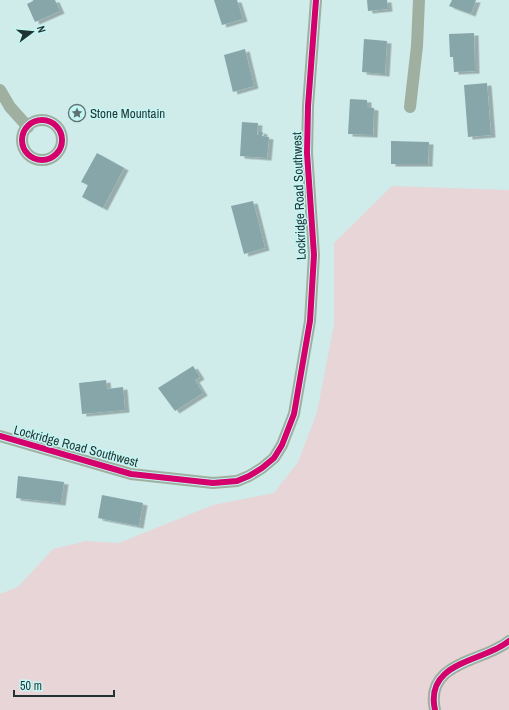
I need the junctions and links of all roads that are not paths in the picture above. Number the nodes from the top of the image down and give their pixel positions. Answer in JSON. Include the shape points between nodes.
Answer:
{"nodes":[{"id":1,"x":316,"y":0,"type":"edge"},
{"id":2,"x":420,"y":0,"type":"edge"},
{"id":3,"x":0,"y":90,"type":"edge"},
{"id":4,"x":410,"y":107,"type":"dead end"},
{"id":5,"x":28,"y":126,"type":"dead end"},
{"id":6,"x":0,"y":436,"type":"edge"},
{"id":7,"x":509,"y":641,"type":"edge"},
{"id":8,"x":435,"y":710,"type":"edge"}],
"edges":[{"from":1,"to":6,"type":"street","name":"Lockridge Road Southwest","via":[[307,153],[314,255],[310,321],[294,414],[274,458],[262,468],[237,481],[213,483],[131,474]]},
{"from":2,"to":4,"type":"street"},
{"from":3,"to":5,"type":"street","via":[[10,107]]},
{"from":7,"to":8,"type":"street","via":[[450,669],[442,677],[437,688],[434,697]]}]}
